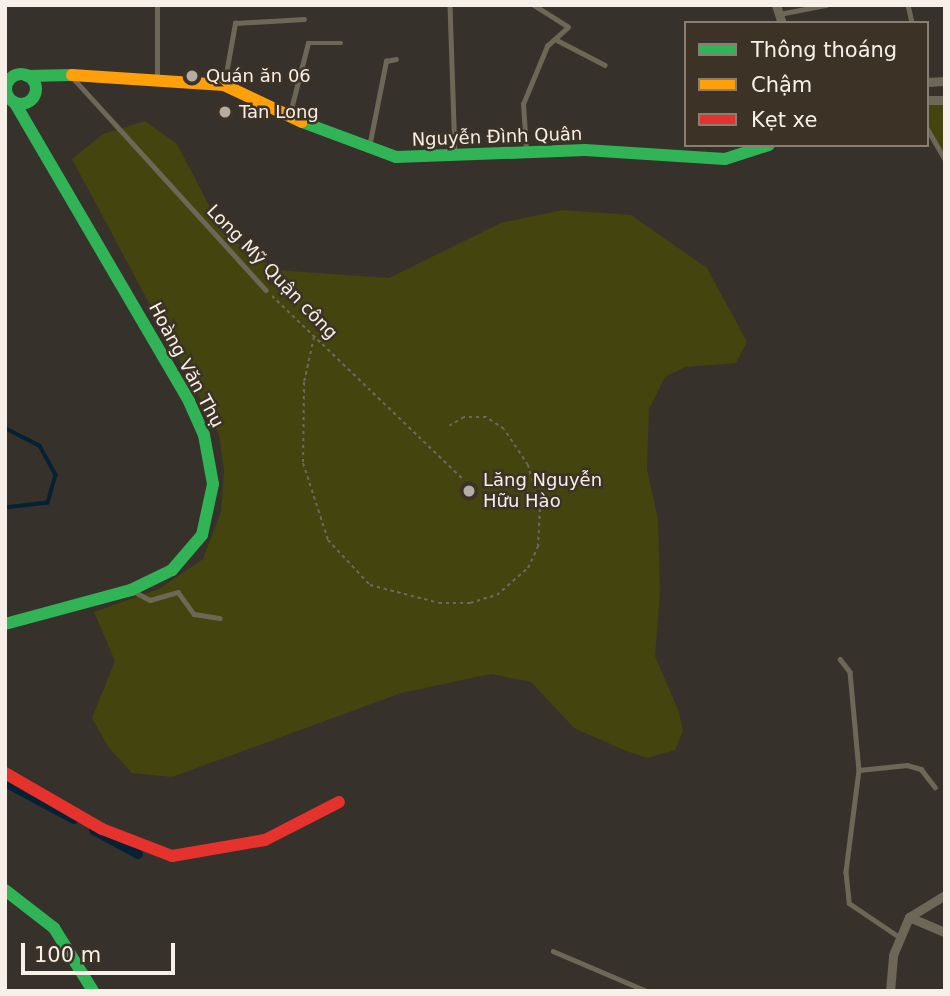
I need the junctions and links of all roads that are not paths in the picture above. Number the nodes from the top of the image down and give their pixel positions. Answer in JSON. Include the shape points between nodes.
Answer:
{"nodes":[{"id":1,"x":157,"y":5,"type":"edge"},
{"id":2,"x":450,"y":5,"type":"edge"},
{"id":3,"x":533,"y":5,"type":"edge"},
{"id":4,"x":826,"y":5,"type":"edge"},
{"id":5,"x":779,"y":14,"type":"edge"},
{"id":6,"x":304,"y":19,"type":"dead end"},
{"id":7,"x":555,"y":39,"type":"junction"},
{"id":8,"x":341,"y":43,"type":"dead end"},
{"id":9,"x":396,"y":59,"type":"dead end"},
{"id":10,"x":605,"y":65,"type":"dead end"},
{"id":11,"x":17,"y":75,"type":"edge"},
{"id":12,"x":72,"y":75,"type":"junction"},
{"id":13,"x":157,"y":78,"type":"junction"},
{"id":14,"x":223,"y":85,"type":"junction"},
{"id":15,"x":34,"y":96,"type":"junction"},
{"id":16,"x":9,"y":98,"type":"edge"},
{"id":17,"x":290,"y":113,"type":"junction"},
{"id":18,"x":929,"y":131,"type":"edge"},
{"id":19,"x":40,"y":138,"type":"junction"},
{"id":20,"x":763,"y":147,"type":"edge"},
{"id":21,"x":526,"y":150,"type":"junction"},
{"id":22,"x":368,"y":152,"type":"junction"},
{"id":23,"x":455,"y":156,"type":"junction"},
{"id":24,"x":945,"y":159,"type":"edge"},
{"id":25,"x":266,"y":290,"type":"road end"},
{"id":26,"x":131,"y":590,"type":"junction"},
{"id":27,"x":220,"y":618,"type":"dead end"},
{"id":28,"x":5,"y":624,"type":"edge"},
{"id":29,"x":840,"y":659,"type":"dead end"},
{"id":30,"x":859,"y":770,"type":"junction"},
{"id":31,"x":5,"y":773,"type":"edge"},
{"id":32,"x":935,"y":787,"type":"dead end"},
{"id":33,"x":339,"y":802,"type":"dead end"},
{"id":34,"x":5,"y":890,"type":"edge"},
{"id":35,"x":945,"y":895,"type":"edge"},
{"id":36,"x":909,"y":917,"type":"junction"},
{"id":37,"x":945,"y":932,"type":"edge"},
{"id":38,"x":898,"y":936,"type":"junction"},
{"id":39,"x":553,"y":951,"type":"dead end"},
{"id":40,"x":93,"y":991,"type":"edge"},
{"id":41,"x":647,"y":991,"type":"edge"},
{"id":42,"x":890,"y":991,"type":"edge"}],
"edges":[{"from":1,"to":13,"type":"lane"},
{"from":2,"to":23,"type":"lane"},
{"from":3,"to":7,"type":"lane","via":[[568,27]]},
{"from":4,"to":5,"type":"lane"},
{"from":6,"to":14,"type":"lane","via":[[235,23]]},
{"from":7,"to":10,"type":"lane"},
{"from":7,"to":21,"type":"lane","via":[[523,104]]},
{"from":8,"to":17,"type":"lane","via":[[308,43]]},
{"from":9,"to":22,"type":"lane","via":[[386,61]]},
{"from":11,"to":12,"type":"street","name":"Nguyễn Đình Quân"},
{"from":11,"to":15,"type":"street","name":"Hoàng Văn Thụ"},
{"from":11,"to":16,"type":"street","via":[[6,85]]},
{"from":12,"to":13,"type":"street","name":"Nguyễn Đình Quân"},
{"from":12,"to":15,"type":"street"},
{"from":12,"to":25,"type":"lane","name":"Long Mỹ Quận công"},
{"from":13,"to":14,"type":"street","name":"Nguyễn Đình Quân"},
{"from":14,"to":17,"type":"street","name":"Nguyễn Đình Quân"},
{"from":15,"to":16,"type":"street"},
{"from":15,"to":19,"type":"street","name":"Hoàng Văn Thụ"},
{"from":16,"to":19,"type":"street","name":"Hoàng Văn Thụ"},
{"from":17,"to":22,"type":"street","name":"Nguyễn Đình Quân"},
{"from":18,"to":24,"type":"lane"},
{"from":19,"to":26,"type":"street","name":"Hoàng Văn Thụ","via":[[189,401],[211,459],[213,484],[202,535],[172,570]]},
{"from":20,"to":21,"type":"street","name":"Nguyễn Đình Quân","via":[[725,159]]},
{"from":21,"to":23,"type":"street","name":"Nguyễn Đình Quân"},
{"from":22,"to":23,"type":"street","name":"Nguyễn Đình Quân"},
{"from":26,"to":27,"type":"lane","via":[[150,600],[178,592],[194,614]]},
{"from":26,"to":28,"type":"street","name":"Hoàng Văn Thụ"},
{"from":29,"to":30,"type":"lane","via":[[850,673]]},
{"from":30,"to":32,"type":"lane","via":[[907,765],[921,769]]},
{"from":30,"to":38,"type":"lane","via":[[846,872],[849,903]]},
{"from":31,"to":33,"type":"street","via":[[102,829],[172,856],[265,840]]},
{"from":34,"to":40,"type":"street","via":[[54,928]]},
{"from":35,"to":36,"type":"street"},
{"from":36,"to":37,"type":"street"},
{"from":36,"to":38,"type":"street"},
{"from":38,"to":42,"type":"street"},
{"from":39,"to":41,"type":"lane"}]}
